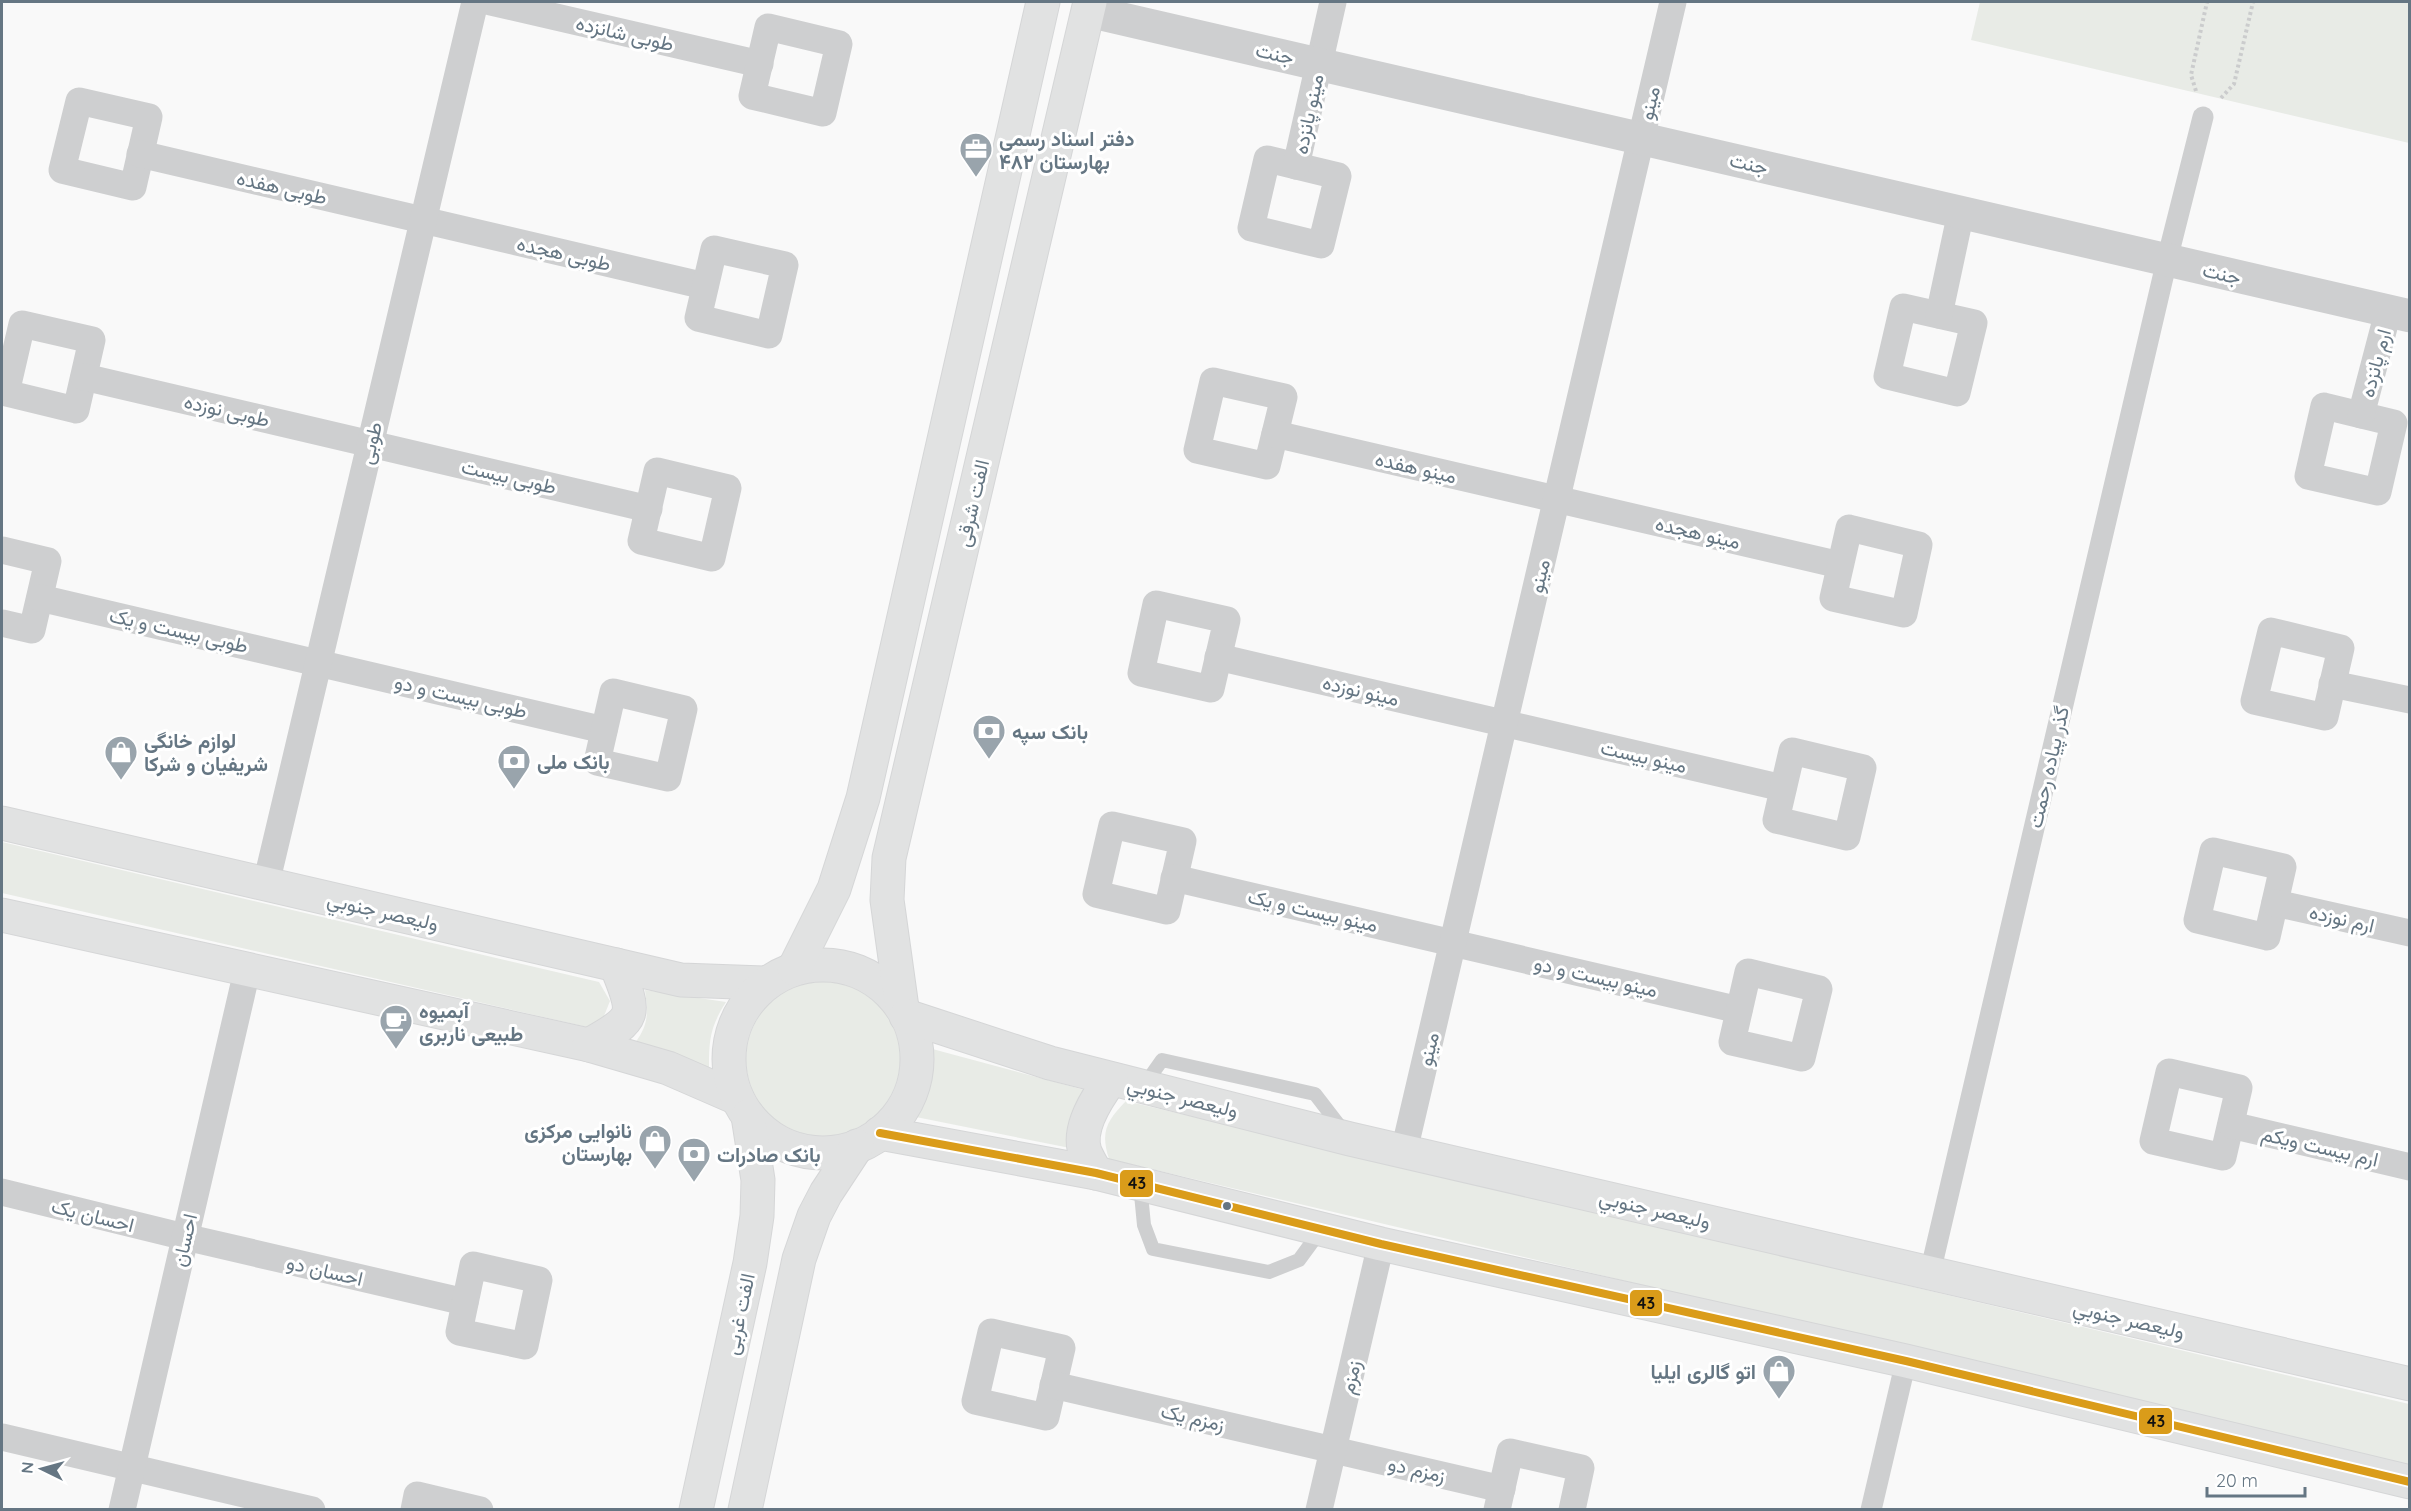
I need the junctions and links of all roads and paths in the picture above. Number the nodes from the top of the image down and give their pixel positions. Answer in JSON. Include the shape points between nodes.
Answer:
{"nodes":[{"id":1,"x":475,"y":2,"type":"edge"},
{"id":2,"x":491,"y":2,"type":"edge"},
{"id":3,"x":1043,"y":2,"type":"edge"},
{"id":4,"x":1333,"y":2,"type":"edge"},
{"id":5,"x":1673,"y":2,"type":"edge"},
{"id":6,"x":2207,"y":2,"type":"edge"},
{"id":7,"x":2253,"y":2,"type":"edge"},
{"id":8,"x":1089,"y":6,"type":"edge"},
{"id":9,"x":1319,"y":63,"type":"junction"},
{"id":10,"x":760,"y":64,"type":"dead end"},
{"id":11,"x":2203,"y":117,"type":"junction"},
{"id":12,"x":1641,"y":138,"type":"junction"},
{"id":13,"x":140,"y":154,"type":"dead end"},
{"id":14,"x":1296,"y":166,"type":"dead end"},
{"id":15,"x":1961,"y":212,"type":"junction"},
{"id":16,"x":423,"y":220,"type":"junction"},
{"id":17,"x":2167,"y":260,"type":"junction"},
{"id":18,"x":705,"y":286,"type":"dead end"},
{"id":19,"x":2399,"y":314,"type":"edge"},
{"id":20,"x":1939,"y":315,"type":"dead end"},
{"id":21,"x":84,"y":377,"type":"dead end"},
{"id":22,"x":2361,"y":415,"type":"dead end"},
{"id":23,"x":1275,"y":434,"type":"dead end"},
{"id":24,"x":370,"y":444,"type":"junction"},
{"id":25,"x":1557,"y":500,"type":"junction"},
{"id":26,"x":649,"y":509,"type":"dead end"},
{"id":27,"x":2,"y":550,"type":"edge"},
{"id":28,"x":1840,"y":565,"type":"dead end"},
{"id":29,"x":40,"y":598,"type":"junction"},
{"id":30,"x":2,"y":623,"type":"edge"},
{"id":31,"x":1218,"y":657,"type":"dead end"},
{"id":32,"x":318,"y":663,"type":"junction"},
{"id":33,"x":2332,"y":684,"type":"dead end"},
{"id":34,"x":2409,"y":700,"type":"edge"},
{"id":35,"x":1504,"y":723,"type":"junction"},
{"id":36,"x":604,"y":730,"type":"dead end"},
{"id":37,"x":1783,"y":788,"type":"dead end"},
{"id":38,"x":2,"y":823,"type":"edge"},
{"id":39,"x":1174,"y":878,"type":"dead end"},
{"id":40,"x":266,"y":884,"type":"junction"},
{"id":41,"x":2275,"y":903,"type":"dead end"},
{"id":42,"x":2,"y":915,"type":"edge"},
{"id":43,"x":2409,"y":933,"type":"edge"},
{"id":44,"x":1452,"y":943,"type":"junction"},
{"id":45,"x":616,"y":965,"type":"junction"},
{"id":46,"x":247,"y":971,"type":"junction"},
{"id":47,"x":780,"y":976,"type":"junction"},
{"id":48,"x":1739,"y":1010,"type":"dead end"},
{"id":49,"x":904,"y":1012,"type":"junction"},
{"id":50,"x":589,"y":1045,"type":"junction"},
{"id":51,"x":1112,"y":1079,"type":"junction"},
{"id":52,"x":743,"y":1107,"type":"junction"},
{"id":53,"x":2231,"y":1125,"type":"dead end"},
{"id":54,"x":868,"y":1140,"type":"junction"},
{"id":55,"x":1404,"y":1151,"type":"junction"},
{"id":56,"x":2409,"y":1167,"type":"edge"},
{"id":57,"x":1096,"y":1173,"type":"junction"},
{"id":58,"x":1140,"y":1184,"type":"junction"},
{"id":59,"x":2,"y":1192,"type":"edge"},
{"id":60,"x":1321,"y":1229,"type":"junction"},
{"id":61,"x":185,"y":1238,"type":"junction"},
{"id":62,"x":1382,"y":1244,"type":"junction"},
{"id":63,"x":1930,"y":1273,"type":"junction"},
{"id":64,"x":465,"y":1302,"type":"dead end"},
{"id":65,"x":1906,"y":1362,"type":"junction"},
{"id":66,"x":2409,"y":1384,"type":"edge"},
{"id":67,"x":1053,"y":1385,"type":"dead end"},
{"id":68,"x":2,"y":1437,"type":"edge"},
{"id":69,"x":1333,"y":1450,"type":"junction"},
{"id":70,"x":132,"y":1467,"type":"junction"},
{"id":71,"x":2409,"y":1482,"type":"edge"},
{"id":72,"x":1499,"y":1499,"type":"edge"},
{"id":73,"x":122,"y":1509,"type":"edge"},
{"id":74,"x":312,"y":1509,"type":"edge"},
{"id":75,"x":414,"y":1509,"type":"edge"},
{"id":76,"x":480,"y":1509,"type":"edge"},
{"id":77,"x":696,"y":1509,"type":"edge"},
{"id":78,"x":746,"y":1509,"type":"edge"},
{"id":79,"x":1319,"y":1509,"type":"edge"},
{"id":80,"x":1572,"y":1509,"type":"edge"},
{"id":81,"x":1871,"y":1509,"type":"edge"}],
"edges":[{"from":1,"to":16,"type":"street","name":"طوبی"},
{"from":2,"to":10,"type":"street","name":"طوبی شانزده"},
{"from":3,"to":47,"type":"main road","name":"الفت شرقی","via":[[863,798],[834,889]]},
{"from":4,"to":9,"type":"street","name":"مینو پانزده"},
{"from":5,"to":12,"type":"street","name":"مینو"},
{"from":6,"to":11,"type":"path","via":[[2191,75]]},
{"from":7,"to":11,"type":"path","via":[[2234,84]]},
{"from":8,"to":9,"type":"street","name":"جنت"},
{"from":8,"to":49,"type":"main road","name":"الفت شرقی","via":[[890,858],[887,900]]},
{"from":9,"to":12,"type":"street","name":"جنت"},
{"from":9,"to":14,"type":"street","name":"مینو پانزده"},
{"from":11,"to":17,"type":"street","name":"گذر پیاده رحمت"},
{"from":12,"to":15,"type":"street","name":"جنت"},
{"from":12,"to":25,"type":"street","name":"مینو"},
{"from":13,"to":16,"type":"street","name":"طوبی هفده"},
{"from":15,"to":17,"type":"street","name":"جنت"},
{"from":15,"to":20,"type":"street"},
{"from":16,"to":18,"type":"street","name":"طوبی هجده"},
{"from":16,"to":24,"type":"street","name":"طوبی"},
{"from":17,"to":19,"type":"street","name":"جنت"},
{"from":17,"to":63,"type":"street","name":"گذر پیاده رحمت"},
{"from":19,"to":22,"type":"street","name":"ارم پانزده"},
{"from":21,"to":24,"type":"street","name":"طوبی نوزده"},
{"from":23,"to":25,"type":"street","name":"مینو هفده"},
{"from":24,"to":26,"type":"street","name":"طوبی بیست"},
{"from":24,"to":32,"type":"street","name":"طوبی"},
{"from":25,"to":28,"type":"street","name":"مینو هجده"},
{"from":25,"to":35,"type":"street","name":"مینو"},
{"from":27,"to":29,"type":"street","via":[[48,561]]},
{"from":29,"to":30,"type":"street","via":[[32,630]]},
{"from":29,"to":32,"type":"street","name":"طوبی بیست و یک"},
{"from":31,"to":35,"type":"street","name":"مینو نوزده"},
{"from":32,"to":36,"type":"street","name":"طوبی بیست و دو"},
{"from":32,"to":40,"type":"street","name":"طوبی"},
{"from":33,"to":34,"type":"street"},
{"from":35,"to":37,"type":"street","name":"مینو بیست"},
{"from":35,"to":44,"type":"street","name":"مینو"},
{"from":38,"to":40,"type":"main road","name":"وليعصر جنوبي"},
{"from":39,"to":44,"type":"street","name":"مینو بیست و یک"},
{"from":40,"to":45,"type":"main road","name":"وليعصر جنوبي"},
{"from":41,"to":43,"type":"street","name":"ارم نوزده"},
{"from":42,"to":46,"type":"main road"},
{"from":44,"to":48,"type":"street","name":"مینو بیست و دو"},
{"from":44,"to":55,"type":"street","name":"مینو"},
{"from":45,"to":47,"type":"main road","name":"وليعصر جنوبي","via":[[681,980]]},
{"from":45,"to":50,"type":"main road","via":[[629,996],[629,1014],[622,1026]]},
{"from":46,"to":50,"type":"main road"},
{"from":46,"to":61,"type":"street","name":"احسان"},
{"from":47,"to":49,"type":"main road","via":[[818,964],[843,966],[887,989]]},
{"from":47,"to":52,"type":"main road","via":[[748,1001],[735,1023],[729,1048],[730,1074]]},
{"from":49,"to":51,"type":"main road","name":"وليعصر جنوبي","via":[[1050,1063]]},
{"from":49,"to":54,"type":"main road","via":[[915,1040],[916,1066],[910,1092],[898,1115]]},
{"from":50,"to":52,"type":"main road","via":[[668,1068]]},
{"from":51,"to":55,"type":"main road","name":"وليعصر جنوبي"},
{"from":51,"to":57,"type":"main road","via":[[1086,1120],[1084,1150]]},
{"from":52,"to":54,"type":"main road","via":[[765,1133],[786,1146],[834,1153]]},
{"from":52,"to":77,"type":"main road","name":"الفت غربی","via":[[758,1180],[757,1216]]},
{"from":53,"to":56,"type":"street","name":"ارم بیست ویکم"},
{"from":54,"to":57,"type":"main road"},
{"from":54,"to":78,"type":"main road","via":[[814,1216],[800,1259]]},
{"from":55,"to":63,"type":"main road","name":"وليعصر جنوبي"},
{"from":57,"to":58,"type":"main road"},
{"from":58,"to":60,"type":"main road"},
{"from":58,"to":60,"type":"lane","via":[[1144,1225],[1153,1249],[1269,1272],[1299,1260]]},
{"from":59,"to":61,"type":"street","name":"احسان یک"},
{"from":60,"to":62,"type":"main road"},
{"from":61,"to":64,"type":"street","name":"احسان دو"},
{"from":61,"to":70,"type":"street","name":"احسان"},
{"from":62,"to":65,"type":"main road"},
{"from":62,"to":69,"type":"street","name":"زمزم"},
{"from":63,"to":66,"type":"main road","name":"وليعصر جنوبي"},
{"from":65,"to":71,"type":"main road"},
{"from":65,"to":81,"type":"street"},
{"from":67,"to":69,"type":"street","name":"زمزم یک"},
{"from":68,"to":70,"type":"street"},
{"from":69,"to":72,"type":"street","name":"زمزم دو"},
{"from":69,"to":79,"type":"street","name":"زمزم"},
{"from":70,"to":73,"type":"street","name":"احسان"},
{"from":70,"to":74,"type":"street"},
{"from":72,"to":80,"type":"street","via":[[1510,1452],[1581,1468]]},
{"from":75,"to":76,"type":"street","via":[[417,1495]]}]}
